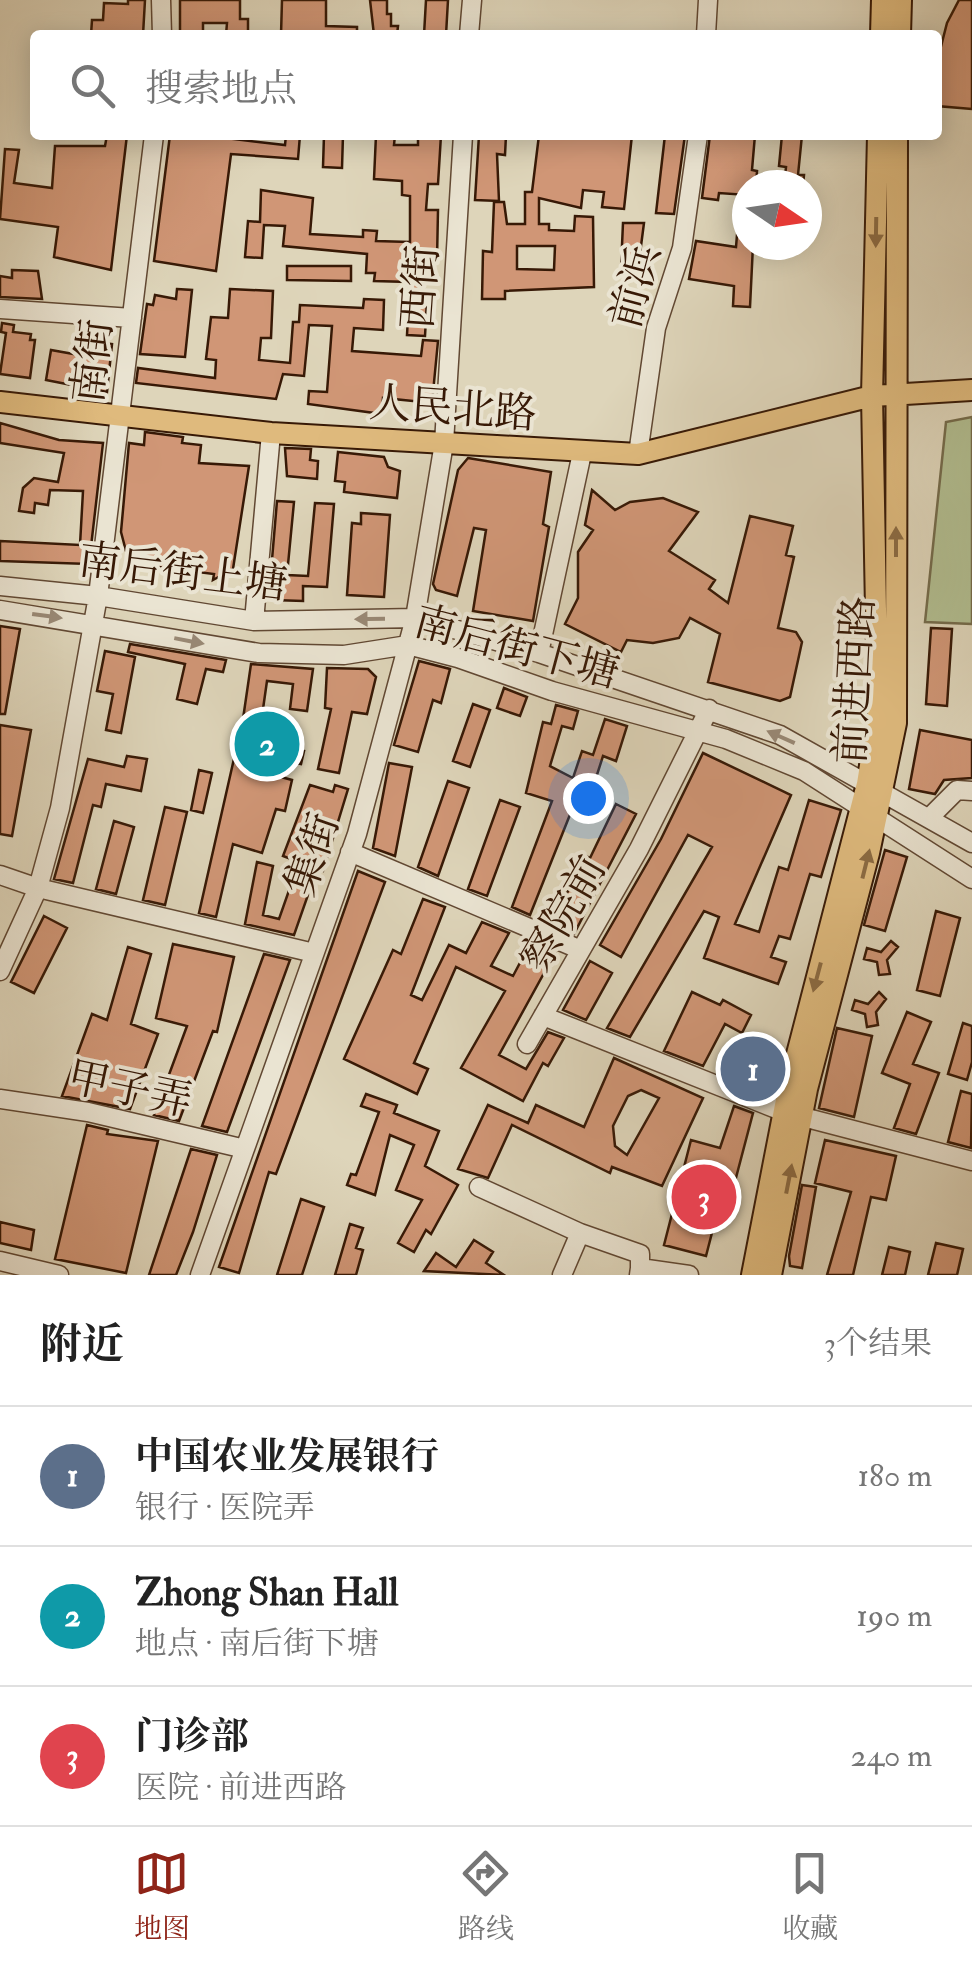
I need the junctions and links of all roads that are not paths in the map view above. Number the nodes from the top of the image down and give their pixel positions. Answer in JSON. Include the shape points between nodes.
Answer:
{"nodes":[{"id":1,"x":161,"y":0,"type":"edge"},
{"id":2,"x":472,"y":0,"type":"edge"},
{"id":3,"x":708,"y":0,"type":"edge"},
{"id":4,"x":882,"y":0,"type":"edge"},
{"id":5,"x":901,"y":0,"type":"edge"},
{"id":6,"x":162,"y":30,"type":"edge"},
{"id":7,"x":470,"y":30,"type":"edge"},
{"id":8,"x":706,"y":30,"type":"edge"},
{"id":9,"x":881,"y":30,"type":"edge"},
{"id":10,"x":900,"y":30,"type":"edge"},
{"id":11,"x":153,"y":140,"type":"edge"},
{"id":12,"x":463,"y":140,"type":"edge"},
{"id":13,"x":697,"y":140,"type":"edge"},
{"id":14,"x":878,"y":140,"type":"edge"},
{"id":15,"x":898,"y":140,"type":"edge"},
{"id":16,"x":0,"y":309,"type":"edge"},
{"id":17,"x":132,"y":318,"type":"junction"},
{"id":18,"x":972,"y":390,"type":"edge"},
{"id":19,"x":895,"y":394,"type":"junction"},
{"id":20,"x":872,"y":396,"type":"junction"},
{"id":21,"x":0,"y":402,"type":"edge"},
{"id":22,"x":119,"y":419,"type":"junction"},
{"id":23,"x":271,"y":433,"type":"junction"},
{"id":24,"x":444,"y":443,"type":"junction"},
{"id":25,"x":582,"y":453,"type":"junction"},
{"id":26,"x":638,"y":454,"type":"junction"},
{"id":27,"x":0,"y":586,"type":"edge"},
{"id":28,"x":98,"y":596,"type":"junction"},
{"id":29,"x":0,"y":610,"type":"edge"},
{"id":30,"x":415,"y":618,"type":"junction"},
{"id":31,"x":254,"y":621,"type":"junction"},
{"id":32,"x":94,"y":623,"type":"junction"},
{"id":33,"x":408,"y":645,"type":"junction"},
{"id":34,"x":539,"y":653,"type":"junction"},
{"id":35,"x":709,"y":709,"type":"junction"},
{"id":36,"x":698,"y":734,"type":"junction"},
{"id":37,"x":875,"y":789,"type":"junction"},
{"id":38,"x":972,"y":791,"type":"edge"},
{"id":39,"x":870,"y":811,"type":"junction"},
{"id":40,"x":930,"y":817,"type":"junction"},
{"id":41,"x":972,"y":843,"type":"edge"},
{"id":42,"x":350,"y":852,"type":"junction"},
{"id":43,"x":0,"y":875,"type":"edge"},
{"id":44,"x":972,"y":879,"type":"edge"},
{"id":45,"x":38,"y":888,"type":"junction"},
{"id":46,"x":581,"y":950,"type":"junction"},
{"id":47,"x":314,"y":953,"type":"junction"},
{"id":48,"x":0,"y":971,"type":"edge"},
{"id":49,"x":543,"y":1016,"type":"junction"},
{"id":50,"x":527,"y":1044,"type":"dead end"},
{"id":51,"x":0,"y":1099,"type":"edge"},
{"id":52,"x":793,"y":1114,"type":"junction"},
{"id":53,"x":245,"y":1149,"type":"junction"},
{"id":54,"x":972,"y":1161,"type":"edge"},
{"id":55,"x":479,"y":1187,"type":"dead end"},
{"id":56,"x":580,"y":1233,"type":"junction"},
{"id":57,"x":0,"y":1261,"type":"edge"},
{"id":58,"x":639,"y":1272,"type":"edge"},
{"id":59,"x":59,"y":1275,"type":"edge"},
{"id":60,"x":200,"y":1275,"type":"edge"},
{"id":61,"x":562,"y":1275,"type":"edge"},
{"id":62,"x":689,"y":1275,"type":"edge"},
{"id":63,"x":752,"y":1275,"type":"edge"},
{"id":64,"x":771,"y":1275,"type":"edge"}],
"edges":[{"from":1,"to":6,"type":"street"},
{"from":2,"to":7,"type":"street"},
{"from":3,"to":8,"type":"street"},
{"from":4,"to":9,"type":"main road"},
{"from":5,"to":10,"type":"main road"},
{"from":11,"to":17,"type":"street","name":"南街"},
{"from":12,"to":24,"type":"street","name":"西街"},
{"from":13,"to":26,"type":"street","name":"前浜","via":[[682,248],[656,328]]},
{"from":14,"to":20,"type":"main road","name":"前进西路","one_way":true},
{"from":15,"to":19,"type":"main road","name":"前进西路"},
{"from":16,"to":17,"type":"street"},
{"from":17,"to":22,"type":"street","name":"南街"},
{"from":18,"to":19,"type":"main road","name":"人民北路"},
{"from":19,"to":20,"type":"main road","name":"人民北路"},
{"from":37,"to":19,"type":"main road","name":"前进西路","one_way":true,"via":[[896,723]]},
{"from":20,"to":26,"type":"main road","name":"人民北路"},
{"from":20,"to":37,"type":"main road","name":"前进西路"},
{"from":21,"to":22,"type":"main road","name":"人民北路"},
{"from":22,"to":23,"type":"main road","name":"人民北路"},
{"from":22,"to":28,"type":"street","name":"南街"},
{"from":23,"to":24,"type":"main road","name":"人民北路"},
{"from":23,"to":31,"type":"street"},
{"from":24,"to":25,"type":"main road","name":"人民北路"},
{"from":24,"to":30,"type":"street","name":"集街"},
{"from":25,"to":26,"type":"main road","name":"人民北路"},
{"from":25,"to":34,"type":"street"},
{"from":27,"to":28,"type":"street","name":"南后街上塘"},
{"from":28,"to":31,"type":"street","name":"南后街上塘"},
{"from":28,"to":32,"type":"street","name":"南街"},
{"from":29,"to":32,"type":"street","name":"南后街下塘","one_way":true},
{"from":30,"to":31,"type":"street","name":"南后街上塘","one_way":true},
{"from":30,"to":33,"type":"street","name":"集街"},
{"from":30,"to":34,"type":"street","name":"南后街上塘"},
{"from":32,"to":33,"type":"street","name":"南后街下塘","one_way":true,"via":[[260,654],[344,654]]},
{"from":32,"to":45,"type":"street","name":"南街"},
{"from":33,"to":36,"type":"street","name":"南后街下塘"},
{"from":33,"to":42,"type":"street","name":"集街"},
{"from":34,"to":35,"type":"street","name":"南后街上塘"},
{"from":35,"to":36,"type":"street","name":"察院前"},
{"from":37,"to":35,"type":"street","name":"南后街上塘","one_way":true,"via":[[780,735]]},
{"from":36,"to":39,"type":"street","name":"南后街下塘","via":[[804,771]]},
{"from":36,"to":46,"type":"street","name":"察院前"},
{"from":37,"to":39,"type":"main road","name":"前进西路"},
{"from":37,"to":40,"type":"street","name":"南后街上塘"},
{"from":38,"to":40,"type":"street","via":[[958,790]]},
{"from":39,"to":44,"type":"street","name":"南后街下塘"},
{"from":39,"to":52,"type":"main road","name":"前进西路"},
{"from":40,"to":41,"type":"street","name":"南后街上塘"},
{"from":42,"to":46,"type":"street"},
{"from":42,"to":47,"type":"street","name":"集街"},
{"from":43,"to":45,"type":"street"},
{"from":45,"to":47,"type":"street"},
{"from":45,"to":48,"type":"street","name":"南街"},
{"from":46,"to":49,"type":"street","name":"察院前"},
{"from":47,"to":53,"type":"street","name":"集街"},
{"from":49,"to":50,"type":"street","name":"察院前"},
{"from":49,"to":52,"type":"street"},
{"from":51,"to":53,"type":"street","name":"甲子弄"},
{"from":52,"to":54,"type":"street"},
{"from":52,"to":63,"type":"main road","name":"前进西路"},
{"from":64,"to":52,"type":"main road","name":"前进西路","one_way":true},
{"from":53,"to":60,"type":"street","name":"集街"},
{"from":55,"to":56,"type":"street"},
{"from":56,"to":58,"type":"street","via":[[640,1254]]},
{"from":56,"to":61,"type":"street"},
{"from":57,"to":59,"type":"street"},
{"from":58,"to":62,"type":"street"}]}
